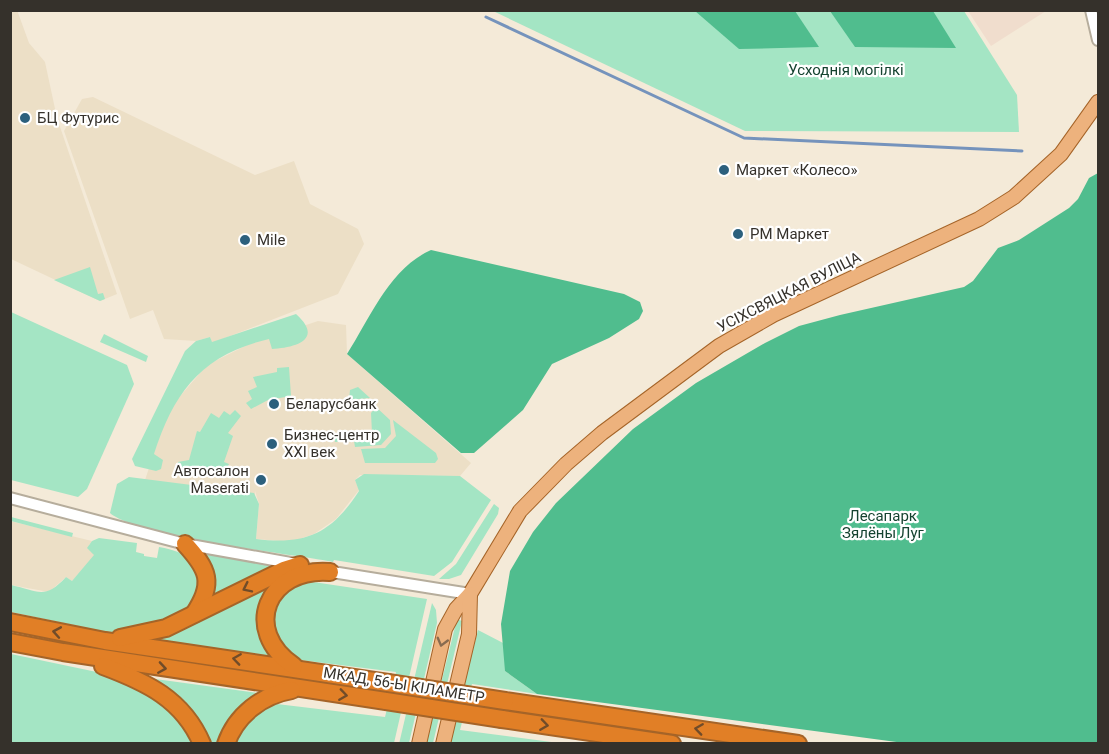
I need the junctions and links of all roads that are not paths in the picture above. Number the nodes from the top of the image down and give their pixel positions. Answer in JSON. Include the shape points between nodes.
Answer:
{"nodes":[{"id":1,"x":1091,"y":10,"type":"edge"},
{"id":2,"x":1098,"y":40,"type":"edge"},
{"id":3,"x":1098,"y":102,"type":"edge"},
{"id":4,"x":10,"y":498,"type":"edge"},
{"id":5,"x":184,"y":544,"type":"junction"},
{"id":6,"x":300,"y":565,"type":"junction"},
{"id":7,"x":330,"y":572,"type":"junction"},
{"id":8,"x":470,"y":594,"type":"junction"},
{"id":9,"x":194,"y":614,"type":"junction"},
{"id":10,"x":10,"y":622,"type":"edge"},
{"id":11,"x":105,"y":640,"type":"junction"},
{"id":12,"x":10,"y":642,"type":"edge"},
{"id":13,"x":63,"y":652,"type":"junction"},
{"id":14,"x":295,"y":667,"type":"junction"},
{"id":15,"x":300,"y":689,"type":"junction"},
{"id":16,"x":202,"y":744,"type":"edge"},
{"id":17,"x":226,"y":744,"type":"edge"},
{"id":18,"x":419,"y":744,"type":"edge"},
{"id":19,"x":443,"y":744,"type":"edge"},
{"id":20,"x":672,"y":744,"type":"edge"},
{"id":21,"x":798,"y":744,"type":"edge"}],
"edges":[{"from":1,"to":2,"type":"street"},
{"from":3,"to":8,"type":"main road","name":"УСІХСВЯЦКАЯ ВУЛІЦА","via":[[1061,154],[1009,201],[755,325],[719,346],[602,434],[520,511]]},
{"from":4,"to":5,"type":"street"},
{"from":5,"to":6,"type":"street"},
{"from":5,"to":9,"type":"highway","via":[[207,574],[203,601]]},
{"from":6,"to":7,"type":"street"},
{"from":6,"to":9,"type":"highway","one_way":true},
{"from":7,"to":8,"type":"street"},
{"from":7,"to":14,"type":"highway","via":[[295,575],[275,590],[270,600],[266,618],[270,638],[282,658]]},
{"from":8,"to":18,"type":"main road","name":"УСІХСВЯЦКАЯ ВУЛІЦА","one_way":true,"via":[[445,629]]},
{"from":8,"to":19,"type":"main road","name":"УСІХСВЯЦКАЯ ВУЛІЦА","via":[[469,634]]},
{"from":9,"to":11,"type":"highway","via":[[166,628]]},
{"from":11,"to":10,"type":"highway","name":"МКАД, 56-Ы КІЛАМЕТР","one_way":true},
{"from":14,"to":11,"type":"highway","name":"МКАД, 56-Ы КІЛАМЕТР","one_way":true},
{"from":12,"to":13,"type":"highway","name":"МКАД, 56-Ы КІЛАМЕТР"},
{"from":13,"to":15,"type":"highway","name":"МКАД, 56-Ы КІЛАМЕТР","one_way":true},
{"from":13,"to":16,"type":"highway","via":[[139,679],[168,696],[185,714]]},
{"from":21,"to":14,"type":"highway","name":"МКАД, 56-Ы КІЛАМЕТР","one_way":true,"bridge":true},
{"from":15,"to":17,"type":"highway","via":[[278,693],[254,706],[235,726]]},
{"from":15,"to":20,"type":"highway","name":"МКАД, 56-Ы КІЛАМЕТР","one_way":true,"bridge":true}]}
